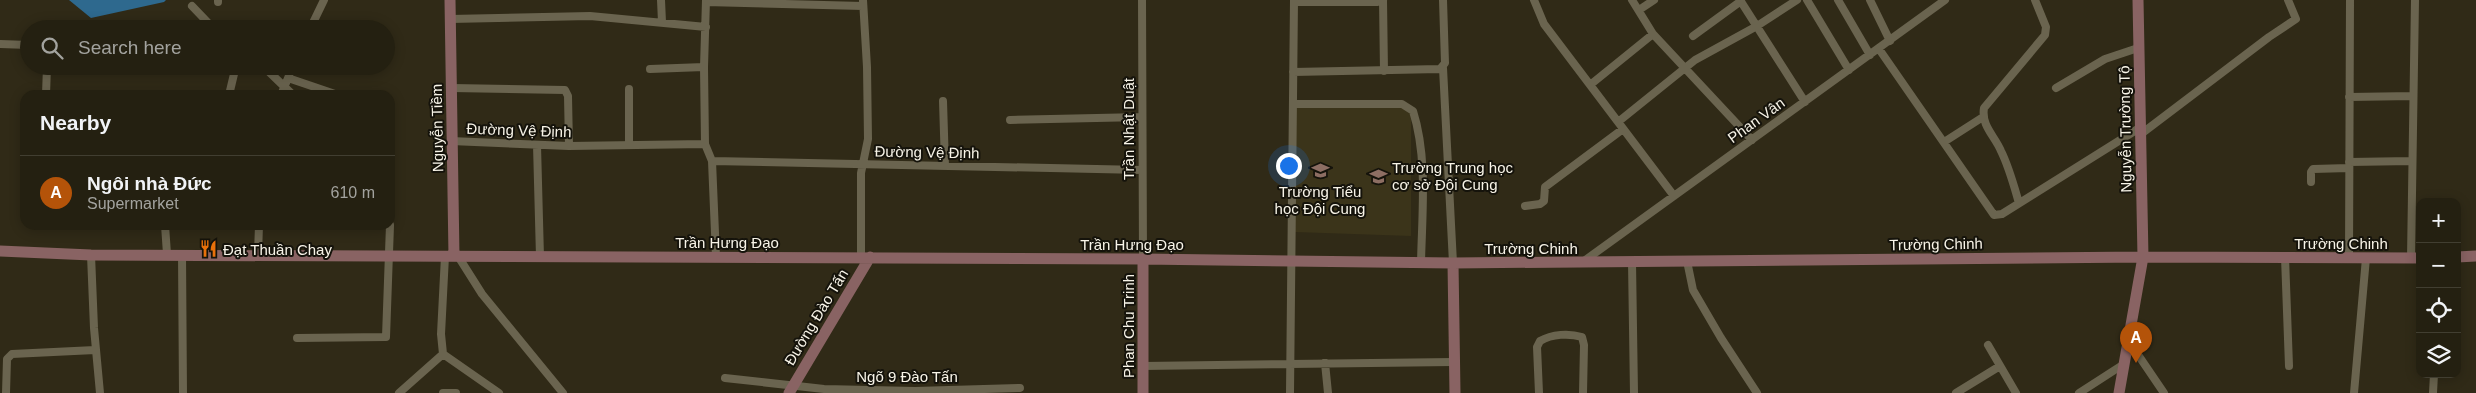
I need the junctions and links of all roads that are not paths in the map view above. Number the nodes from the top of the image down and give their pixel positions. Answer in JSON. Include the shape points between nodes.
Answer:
{"nodes":[{"id":1,"x":324,"y":0,"type":"edge"},
{"id":2,"x":450,"y":0,"type":"edge"},
{"id":3,"x":661,"y":0,"type":"edge"},
{"id":4,"x":1142,"y":0,"type":"edge"},
{"id":5,"x":1383,"y":0,"type":"edge"},
{"id":6,"x":1443,"y":0,"type":"edge"},
{"id":7,"x":1534,"y":0,"type":"edge"},
{"id":8,"x":1632,"y":0,"type":"edge"},
{"id":9,"x":1654,"y":0,"type":"edge"},
{"id":10,"x":1797,"y":0,"type":"edge"},
{"id":11,"x":1807,"y":0,"type":"edge"},
{"id":12,"x":1838,"y":0,"type":"edge"},
{"id":13,"x":1870,"y":0,"type":"edge"},
{"id":14,"x":1944,"y":0,"type":"edge"},
{"id":15,"x":2035,"y":0,"type":"edge"},
{"id":16,"x":2138,"y":0,"type":"edge"},
{"id":17,"x":2288,"y":0,"type":"edge"},
{"id":18,"x":2350,"y":0,"type":"edge"},
{"id":19,"x":2415,"y":0,"type":"edge"},
{"id":20,"x":706,"y":1,"type":"edge"},
{"id":21,"x":1294,"y":1,"type":"edge"},
{"id":22,"x":1740,"y":1,"type":"edge"},
{"id":23,"x":863,"y":3,"type":"edge"},
{"id":24,"x":192,"y":6,"type":"dead end"},
{"id":25,"x":1639,"y":10,"type":"junction"},
{"id":26,"x":450,"y":19,"type":"junction"},
{"id":27,"x":205,"y":20,"type":"edge"},
{"id":28,"x":314,"y":20,"type":"edge"},
{"id":29,"x":662,"y":22,"type":"junction"},
{"id":30,"x":1757,"y":26,"type":"junction"},
{"id":31,"x":706,"y":27,"type":"junction"},
{"id":32,"x":1653,"y":34,"type":"junction"},
{"id":33,"x":1693,"y":36,"type":"dead end"},
{"id":34,"x":1890,"y":41,"type":"junction"},
{"id":35,"x":0,"y":44,"type":"edge"},
{"id":36,"x":20,"y":45,"type":"edge"},
{"id":37,"x":2138,"y":48,"type":"junction"},
{"id":38,"x":1879,"y":49,"type":"junction"},
{"id":39,"x":1870,"y":55,"type":"junction"},
{"id":40,"x":704,"y":67,"type":"junction"},
{"id":41,"x":1442,"y":68,"type":"junction"},
{"id":42,"x":1686,"y":68,"type":"junction"},
{"id":43,"x":650,"y":69,"type":"dead end"},
{"id":44,"x":1849,"y":70,"type":"junction"},
{"id":45,"x":1384,"y":71,"type":"junction"},
{"id":46,"x":1293,"y":72,"type":"junction"},
{"id":47,"x":47,"y":75,"type":"edge"},
{"id":48,"x":234,"y":75,"type":"edge"},
{"id":49,"x":277,"y":75,"type":"edge"},
{"id":50,"x":289,"y":75,"type":"edge"},
{"id":51,"x":286,"y":81,"type":"junction"},
{"id":52,"x":1590,"y":85,"type":"junction"},
{"id":53,"x":452,"y":88,"type":"junction"},
{"id":54,"x":2056,"y":88,"type":"dead end"},
{"id":55,"x":629,"y":89,"type":"dead end"},
{"id":56,"x":46,"y":90,"type":"edge"},
{"id":57,"x":231,"y":90,"type":"edge"},
{"id":58,"x":283,"y":90,"type":"edge"},
{"id":59,"x":290,"y":90,"type":"edge"},
{"id":60,"x":319,"y":90,"type":"edge"},
{"id":61,"x":2413,"y":96,"type":"junction"},
{"id":62,"x":2349,"y":97,"type":"junction"},
{"id":63,"x":943,"y":101,"type":"dead end"},
{"id":64,"x":1805,"y":102,"type":"junction"},
{"id":65,"x":1293,"y":104,"type":"junction"},
{"id":66,"x":1142,"y":116,"type":"junction"},
{"id":67,"x":1983,"y":117,"type":"junction"},
{"id":68,"x":1010,"y":120,"type":"dead end"},
{"id":69,"x":1618,"y":122,"type":"junction"},
{"id":70,"x":1623,"y":130,"type":"junction"},
{"id":71,"x":2141,"y":131,"type":"junction"},
{"id":72,"x":1752,"y":140,"type":"junction"},
{"id":73,"x":451,"y":141,"type":"junction"},
{"id":74,"x":1944,"y":142,"type":"junction"},
{"id":75,"x":705,"y":144,"type":"junction"},
{"id":76,"x":537,"y":145,"type":"junction"},
{"id":77,"x":629,"y":145,"type":"junction"},
{"id":78,"x":569,"y":146,"type":"junction"},
{"id":79,"x":712,"y":161,"type":"junction"},
{"id":80,"x":2412,"y":161,"type":"junction"},
{"id":81,"x":864,"y":164,"type":"junction"},
{"id":82,"x":2349,"y":165,"type":"junction"},
{"id":83,"x":945,"y":166,"type":"junction"},
{"id":84,"x":1142,"y":170,"type":"junction"},
{"id":85,"x":2311,"y":182,"type":"dead end"},
{"id":86,"x":1674,"y":196,"type":"junction"},
{"id":87,"x":2019,"y":203,"type":"junction"},
{"id":88,"x":1525,"y":206,"type":"dead end"},
{"id":89,"x":165,"y":230,"type":"edge"},
{"id":90,"x":259,"y":230,"type":"edge"},
{"id":91,"x":390,"y":230,"type":"edge"},
{"id":92,"x":0,"y":251,"type":"edge"},
{"id":93,"x":167,"y":254,"type":"junction"},
{"id":94,"x":182,"y":254,"type":"junction"},
{"id":95,"x":258,"y":254,"type":"junction"},
{"id":96,"x":90,"y":255,"type":"junction"},
{"id":97,"x":388,"y":256,"type":"junction"},
{"id":98,"x":452,"y":256,"type":"junction"},
{"id":99,"x":716,"y":256,"type":"junction"},
{"id":100,"x":2476,"y":256,"type":"edge"},
{"id":101,"x":540,"y":257,"type":"junction"},
{"id":102,"x":865,"y":257,"type":"junction"},
{"id":103,"x":2143,"y":257,"type":"junction"},
{"id":104,"x":2461,"y":257,"type":"edge"},
{"id":105,"x":2285,"y":258,"type":"junction"},
{"id":106,"x":2349,"y":258,"type":"junction"},
{"id":107,"x":2366,"y":258,"type":"junction"},
{"id":108,"x":2415,"y":258,"type":"edge"},
{"id":109,"x":1143,"y":259,"type":"junction"},
{"id":110,"x":1292,"y":261,"type":"junction"},
{"id":111,"x":1687,"y":261,"type":"junction"},
{"id":112,"x":1583,"y":262,"type":"junction"},
{"id":113,"x":1632,"y":262,"type":"junction"},
{"id":114,"x":1422,"y":263,"type":"junction"},
{"id":115,"x":1453,"y":263,"type":"junction"},
{"id":116,"x":297,"y":338,"type":"dead end"},
{"id":117,"x":2128,"y":340,"type":"junction"},
{"id":118,"x":1988,"y":345,"type":"dead end"},
{"id":119,"x":95,"y":350,"type":"junction"},
{"id":120,"x":443,"y":354,"type":"junction"},
{"id":121,"x":1454,"y":362,"type":"junction"},
{"id":122,"x":1291,"y":364,"type":"junction"},
{"id":123,"x":1325,"y":364,"type":"junction"},
{"id":124,"x":2124,"y":364,"type":"junction"},
{"id":125,"x":1143,"y":366,"type":"junction"},
{"id":126,"x":2000,"y":366,"type":"junction"},
{"id":127,"x":2290,"y":366,"type":"dead end"},
{"id":128,"x":725,"y":378,"type":"dead end"},
{"id":129,"x":2434,"y":378,"type":"edge"},
{"id":130,"x":1020,"y":388,"type":"dead end"},
{"id":131,"x":791,"y":389,"type":"edge"},
{"id":132,"x":6,"y":393,"type":"edge"},
{"id":133,"x":100,"y":393,"type":"edge"},
{"id":134,"x":183,"y":393,"type":"edge"},
{"id":135,"x":399,"y":393,"type":"edge"},
{"id":136,"x":443,"y":393,"type":"edge"},
{"id":137,"x":456,"y":393,"type":"edge"},
{"id":138,"x":499,"y":393,"type":"edge"},
{"id":139,"x":563,"y":393,"type":"edge"},
{"id":140,"x":1143,"y":393,"type":"edge"},
{"id":141,"x":1290,"y":393,"type":"edge"},
{"id":142,"x":1328,"y":393,"type":"edge"},
{"id":143,"x":1455,"y":393,"type":"edge"},
{"id":144,"x":1539,"y":393,"type":"edge"},
{"id":145,"x":1582,"y":393,"type":"edge"},
{"id":146,"x":1634,"y":393,"type":"edge"},
{"id":147,"x":1757,"y":393,"type":"edge"},
{"id":148,"x":1956,"y":393,"type":"edge"},
{"id":149,"x":2016,"y":393,"type":"edge"},
{"id":150,"x":2079,"y":393,"type":"edge"},
{"id":151,"x":2119,"y":393,"type":"edge"},
{"id":152,"x":2164,"y":393,"type":"edge"},
{"id":153,"x":2354,"y":393,"type":"edge"},
{"id":154,"x":2433,"y":393,"type":"edge"}],
"edges":[{"from":1,"to":28,"type":"street"},
{"from":2,"to":26,"type":"main road","name":"Nguyễn Tiềm"},
{"from":3,"to":29,"type":"street"},
{"from":4,"to":66,"type":"street","name":"Trần Nhật Duật"},
{"from":5,"to":21,"type":"street"},
{"from":5,"to":45,"type":"street"},
{"from":6,"to":41,"type":"street","via":[[1445,63]]},
{"from":7,"to":52,"type":"street","via":[[1544,24]]},
{"from":8,"to":25,"type":"street"},
{"from":9,"to":25,"type":"street"},
{"from":10,"to":30,"type":"street"},
{"from":11,"to":44,"type":"street"},
{"from":12,"to":39,"type":"street"},
{"from":13,"to":34,"type":"street"},
{"from":14,"to":34,"type":"street","name":"Phan Vân"},
{"from":15,"to":67,"type":"street","via":[[2046,28],[2045,35],[1984,108]]},
{"from":16,"to":37,"type":"main road","name":"Nguyễn Trường Tộ"},
{"from":17,"to":71,"type":"street","via":[[2296,19]]},
{"from":18,"to":62,"type":"street"},
{"from":19,"to":61,"type":"street"},
{"from":20,"to":23,"type":"street"},
{"from":20,"to":31,"type":"street"},
{"from":21,"to":46,"type":"street"},
{"from":22,"to":30,"type":"street"},
{"from":22,"to":33,"type":"street"},
{"from":23,"to":81,"type":"street","via":[[868,140]]},
{"from":24,"to":27,"type":"street"},
{"from":25,"to":32,"type":"street"},
{"from":26,"to":29,"type":"street","via":[[590,16]]},
{"from":26,"to":53,"type":"main road","name":"Nguyễn Tiềm"},
{"from":29,"to":31,"type":"street"},
{"from":30,"to":42,"type":"street"},
{"from":30,"to":64,"type":"street"},
{"from":31,"to":40,"type":"street"},
{"from":32,"to":42,"type":"street"},
{"from":32,"to":52,"type":"street"},
{"from":34,"to":38,"type":"street","name":"Phan Vân"},
{"from":35,"to":36,"type":"street"},
{"from":37,"to":54,"type":"street","via":[[2106,60]]},
{"from":37,"to":71,"type":"main road","name":"Nguyễn Trường Tộ"},
{"from":38,"to":39,"type":"street","name":"Phan Vân"},
{"from":38,"to":74,"type":"street"},
{"from":39,"to":44,"type":"street","name":"Phan Vân"},
{"from":40,"to":43,"type":"street"},
{"from":40,"to":75,"type":"street"},
{"from":41,"to":45,"type":"street"},
{"from":41,"to":115,"type":"street"},
{"from":42,"to":69,"type":"street"},
{"from":42,"to":72,"type":"street"},
{"from":44,"to":64,"type":"street","name":"Phan Vân"},
{"from":45,"to":46,"type":"street"},
{"from":46,"to":65,"type":"street"},
{"from":47,"to":56,"type":"street"},
{"from":48,"to":57,"type":"street"},
{"from":49,"to":51,"type":"street"},
{"from":50,"to":51,"type":"street"},
{"from":51,"to":58,"type":"street"},
{"from":51,"to":59,"type":"street"},
{"from":51,"to":60,"type":"street"},
{"from":52,"to":69,"type":"street"},
{"from":53,"to":73,"type":"main road","name":"Nguyễn Tiềm"},
{"from":53,"to":78,"type":"street","via":[[565,90],[568,96]]},
{"from":55,"to":77,"type":"street"},
{"from":61,"to":62,"type":"street"},
{"from":61,"to":80,"type":"street"},
{"from":62,"to":82,"type":"street"},
{"from":63,"to":83,"type":"street"},
{"from":64,"to":72,"type":"street","name":"Phan Vân"},
{"from":65,"to":110,"type":"street"},
{"from":65,"to":114,"type":"street","via":[[1402,104],[1413,111],[1422,168]]},
{"from":66,"to":68,"type":"street"},
{"from":66,"to":84,"type":"street","name":"Trần Nhật Duật"},
{"from":67,"to":74,"type":"street"},
{"from":67,"to":87,"type":"street","via":[[2001,151]]},
{"from":69,"to":70,"type":"street"},
{"from":70,"to":86,"type":"street"},
{"from":70,"to":88,"type":"street","via":[[1545,188],[1544,201]]},
{"from":71,"to":87,"type":"street"},
{"from":71,"to":103,"type":"main road","name":"Nguyễn Trường Tộ"},
{"from":72,"to":86,"type":"street","name":"Phan Vân"},
{"from":73,"to":76,"type":"street","name":"Đường Vệ Định"},
{"from":73,"to":98,"type":"main road","name":"Nguyễn Tiềm"},
{"from":74,"to":87,"type":"street","via":[[1994,215],[2002,214]]},
{"from":75,"to":77,"type":"street","name":"Đường Vệ Định"},
{"from":75,"to":79,"type":"street"},
{"from":76,"to":78,"type":"street","name":"Đường Vệ Định"},
{"from":76,"to":101,"type":"street"},
{"from":77,"to":78,"type":"street","name":"Đường Vệ Định"},
{"from":79,"to":81,"type":"street","name":"Đường Vệ Định"},
{"from":79,"to":99,"type":"street"},
{"from":80,"to":82,"type":"street"},
{"from":80,"to":108,"type":"street"},
{"from":81,"to":83,"type":"street","name":"Đường Vệ Định"},
{"from":81,"to":102,"type":"street","via":[[861,173]]},
{"from":82,"to":85,"type":"street","via":[[2313,169]]},
{"from":82,"to":106,"type":"street"},
{"from":83,"to":84,"type":"street","name":"Đường Vệ Định"},
{"from":84,"to":109,"type":"street","name":"Trần Nhật Duật"},
{"from":86,"to":112,"type":"street","name":"Phan Vân"},
{"from":89,"to":93,"type":"street"},
{"from":90,"to":95,"type":"street"},
{"from":91,"to":97,"type":"street"},
{"from":92,"to":96,"type":"main road","name":"Trần Hưng Đạo"},
{"from":93,"to":94,"type":"main road","name":"Trần Hưng Đạo"},
{"from":93,"to":96,"type":"main road","name":"Trần Hưng Đạo"},
{"from":94,"to":95,"type":"main road","name":"Trần Hưng Đạo"},
{"from":94,"to":134,"type":"street"},
{"from":95,"to":97,"type":"main road","name":"Trần Hưng Đạo"},
{"from":96,"to":119,"type":"street"},
{"from":97,"to":98,"type":"main road","name":"Trần Hưng Đạo"},
{"from":97,"to":116,"type":"street","via":[[386,337]]},
{"from":98,"to":101,"type":"main road","name":"Trần Hưng Đạo"},
{"from":98,"to":120,"type":"street","via":[[441,334]]},
{"from":98,"to":139,"type":"street"},
{"from":99,"to":101,"type":"main road","name":"Trần Hưng Đạo"},
{"from":99,"to":102,"type":"main road","name":"Trần Hưng Đạo"},
{"from":100,"to":104,"type":"main road"},
{"from":102,"to":109,"type":"main road","name":"Trần Hưng Đạo"},
{"from":102,"to":131,"type":"main road","name":"Đường Đào Tấn"},
{"from":103,"to":105,"type":"main road","name":"Trường Chinh"},
{"from":103,"to":111,"type":"main road","name":"Trường Chinh"},
{"from":103,"to":117,"type":"main road","name":"Nguyễn Trường Tộ"},
{"from":105,"to":106,"type":"main road","name":"Trường Chinh"},
{"from":105,"to":127,"type":"street"},
{"from":106,"to":107,"type":"main road","name":"Trường Chinh"},
{"from":107,"to":108,"type":"main road","name":"Trường Chinh"},
{"from":107,"to":153,"type":"street"},
{"from":109,"to":110,"type":"main road","name":"Trần Hưng Đạo"},
{"from":109,"to":125,"type":"main road","name":"Phan Chu Trinh"},
{"from":110,"to":114,"type":"main road","name":"Trần Hưng Đạo"},
{"from":110,"to":122,"type":"street"},
{"from":111,"to":113,"type":"main road","name":"Trường Chinh"},
{"from":111,"to":147,"type":"street","via":[[1693,290]]},
{"from":112,"to":113,"type":"main road","name":"Trường Chinh"},
{"from":112,"to":115,"type":"main road","name":"Trường Chinh"},
{"from":113,"to":146,"type":"street"},
{"from":114,"to":115,"type":"main road","name":"Trần Hưng Đạo"},
{"from":115,"to":121,"type":"main road"},
{"from":117,"to":124,"type":"main road","name":"Nguyễn Trường Tộ"},
{"from":117,"to":152,"type":"street"},
{"from":118,"to":126,"type":"street"},
{"from":119,"to":132,"type":"street","via":[[12,354],[7,359]]},
{"from":119,"to":133,"type":"street"},
{"from":120,"to":135,"type":"street"},
{"from":120,"to":138,"type":"street"},
{"from":121,"to":123,"type":"street"},
{"from":121,"to":143,"type":"main road"},
{"from":122,"to":123,"type":"street"},
{"from":122,"to":125,"type":"street"},
{"from":122,"to":141,"type":"street"},
{"from":123,"to":142,"type":"street"},
{"from":124,"to":150,"type":"street"},
{"from":124,"to":151,"type":"main road","name":"Nguyễn Trường Tộ"},
{"from":125,"to":140,"type":"main road","name":"Phan Chu Trinh"},
{"from":126,"to":148,"type":"street"},
{"from":126,"to":149,"type":"street"},
{"from":128,"to":131,"type":"street","name":"Ngõ 9 Đào Tấn"},
{"from":129,"to":154,"type":"street"},
{"from":130,"to":131,"type":"street","name":"Ngõ 9 Đào Tấn","via":[[915,391]]},
{"from":136,"to":137,"type":"street"},
{"from":144,"to":145,"type":"street","via":[[1537,347],[1540,341],[1547,337],[1575,335],[1582,337],[1584,344]]}]}
